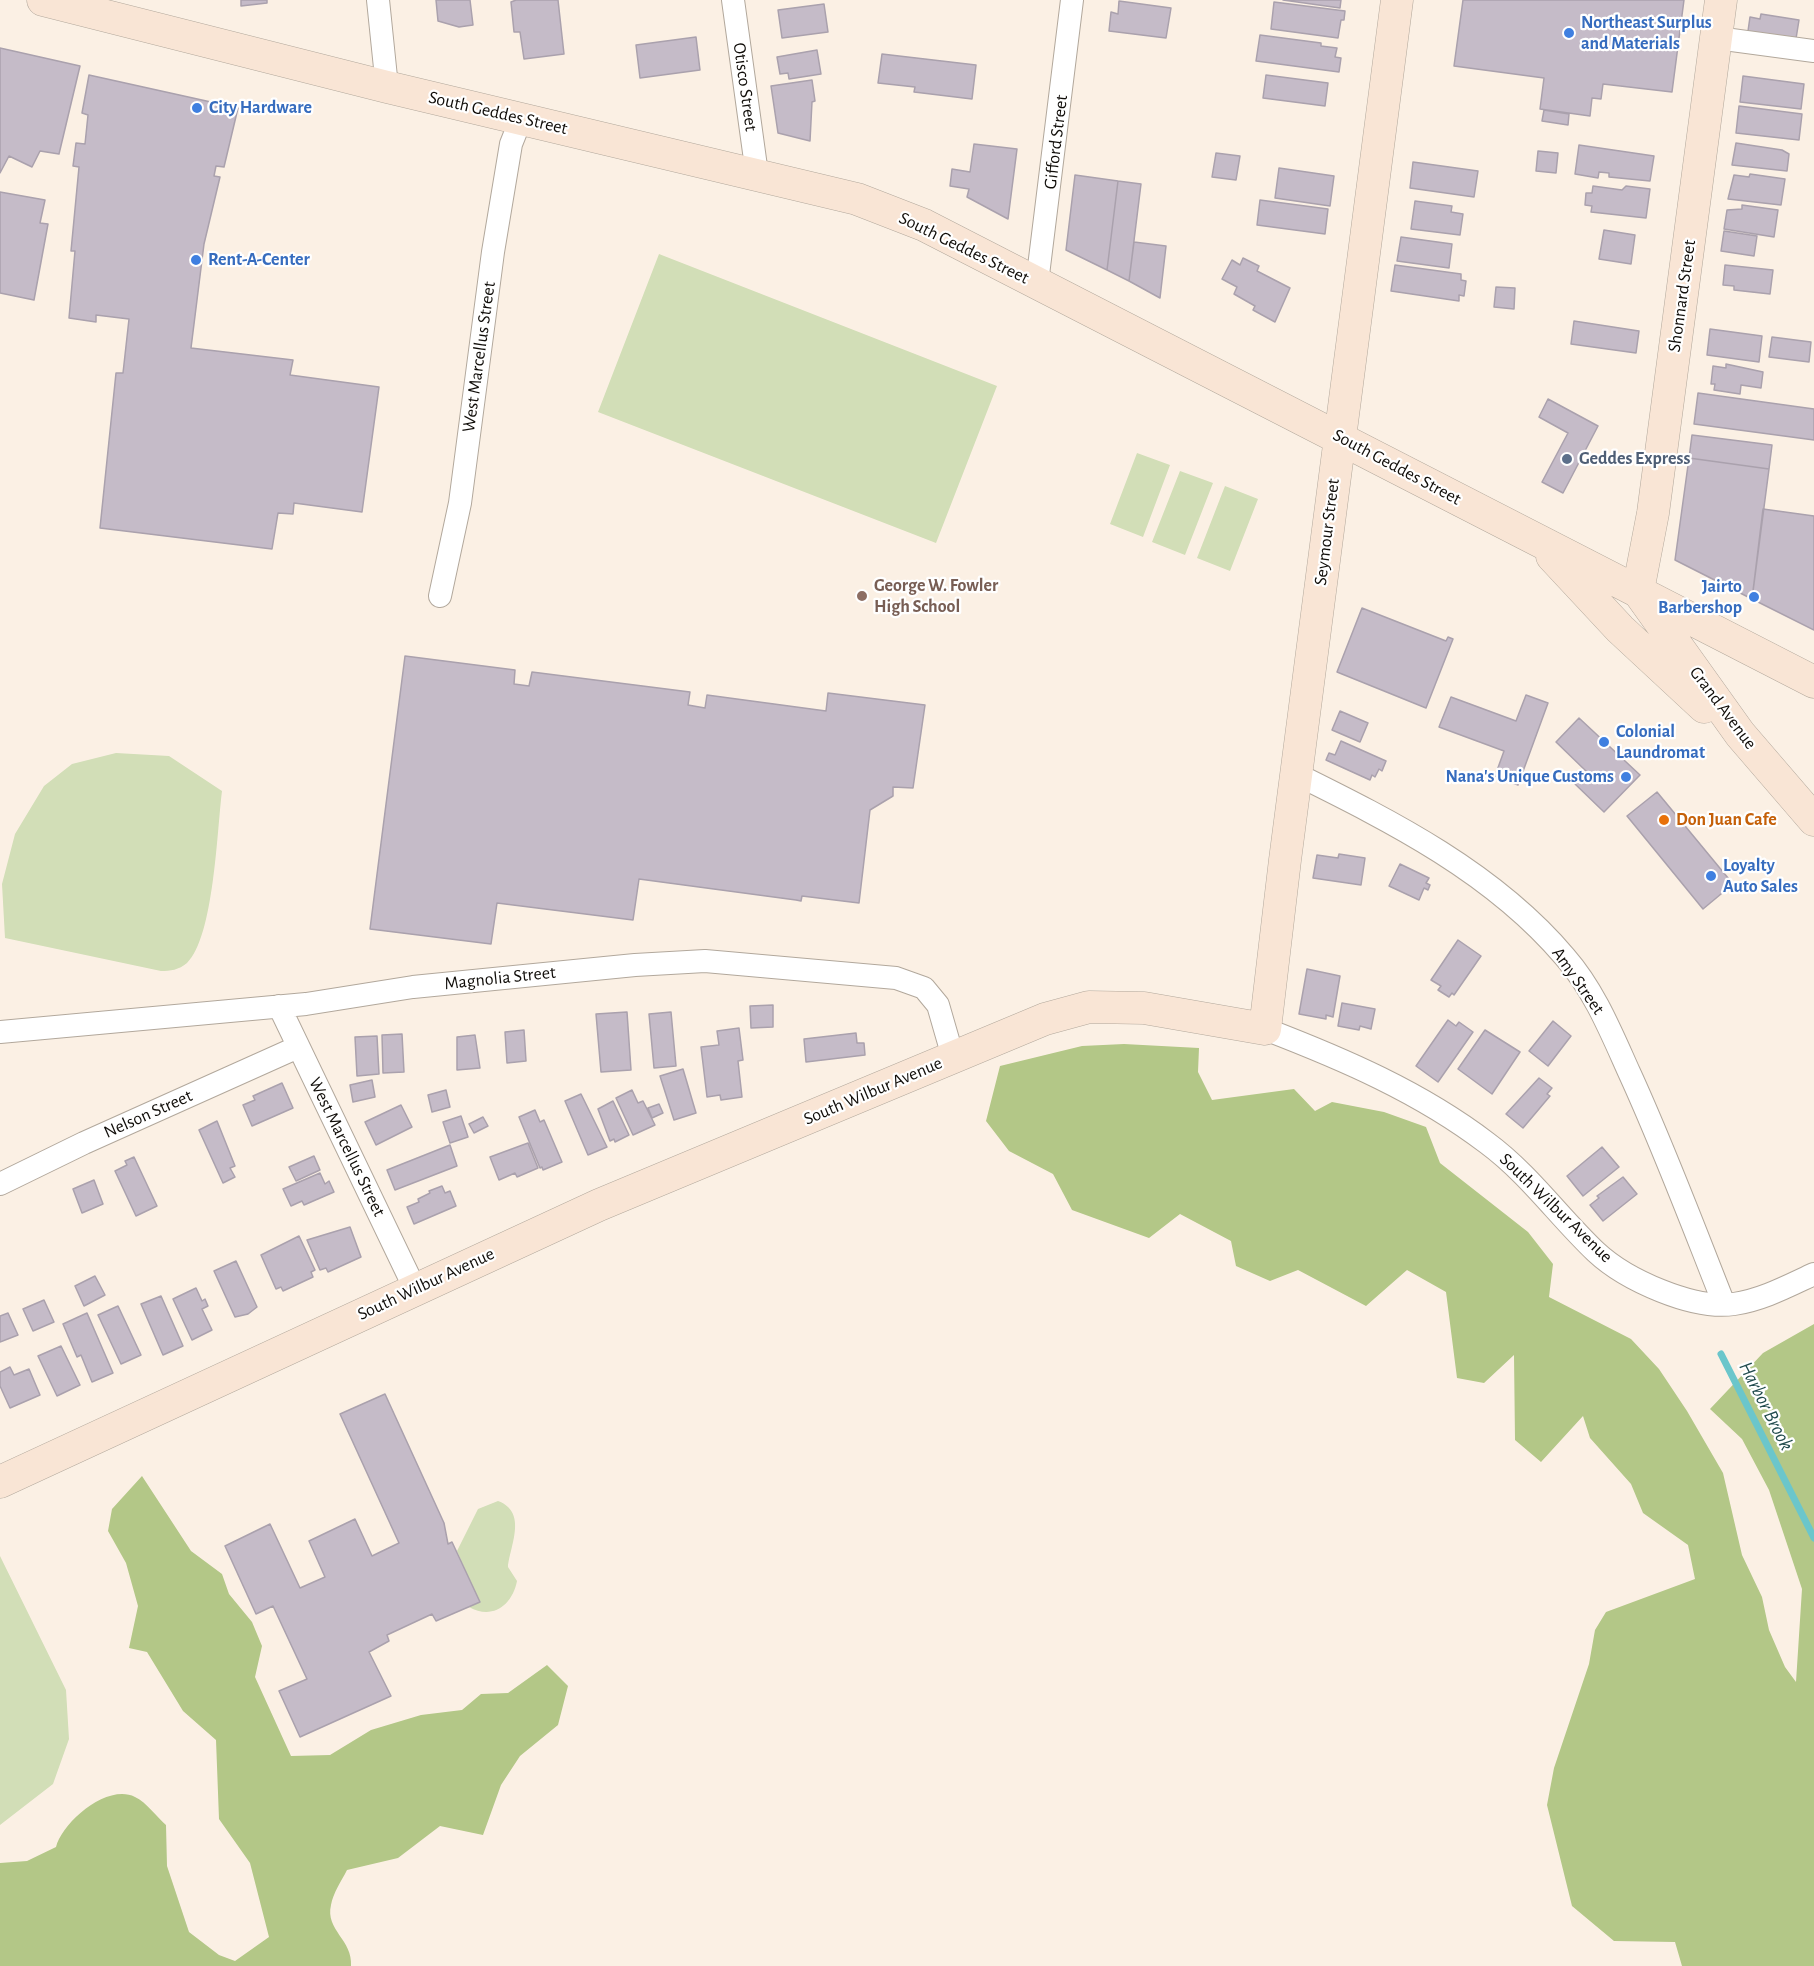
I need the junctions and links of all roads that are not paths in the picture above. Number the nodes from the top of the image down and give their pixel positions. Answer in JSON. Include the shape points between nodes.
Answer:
{"nodes":[{"id":1,"x":44,"y":0,"type":"edge"},
{"id":2,"x":378,"y":0,"type":"edge"},
{"id":3,"x":733,"y":0,"type":"edge"},
{"id":4,"x":1072,"y":0,"type":"edge"},
{"id":5,"x":1397,"y":0,"type":"edge"},
{"id":6,"x":1721,"y":0,"type":"edge"},
{"id":7,"x":1717,"y":38,"type":"junction"},
{"id":8,"x":1814,"y":51,"type":"edge"},
{"id":9,"x":387,"y":87,"type":"junction"},
{"id":10,"x":521,"y":119,"type":"junction"},
{"id":11,"x":758,"y":174,"type":"junction"},
{"id":12,"x":1037,"y":283,"type":"junction"},
{"id":13,"x":1340,"y":437,"type":"junction"},
{"id":14,"x":1537,"y":540,"type":"junction"},
{"id":15,"x":1638,"y":591,"type":"junction"},
{"id":16,"x":440,"y":596,"type":"dead end"},
{"id":17,"x":1814,"y":682,"type":"edge"},
{"id":18,"x":1740,"y":734,"type":"junction"},
{"id":19,"x":1296,"y":774,"type":"junction"},
{"id":20,"x":1814,"y":820,"type":"edge"},
{"id":21,"x":279,"y":1006,"type":"junction"},
{"id":22,"x":1265,"y":1029,"type":"junction"},
{"id":23,"x":0,"y":1032,"type":"edge"},
{"id":24,"x":298,"y":1047,"type":"junction"},
{"id":25,"x":953,"y":1057,"type":"junction"},
{"id":26,"x":0,"y":1184,"type":"edge"},
{"id":27,"x":1814,"y":1274,"type":"edge"},
{"id":28,"x":415,"y":1289,"type":"junction"},
{"id":29,"x":1724,"y":1304,"type":"junction"},
{"id":30,"x":0,"y":1482,"type":"edge"}],
"edges":[{"from":1,"to":9,"type":"street","name":"South Geddes Street"},
{"from":2,"to":9,"type":"street"},
{"from":3,"to":11,"type":"street","name":"Otisco Street"},
{"from":4,"to":12,"type":"street","name":"Gifford Street"},
{"from":5,"to":13,"type":"street","name":"Seymour Street"},
{"from":6,"to":7,"type":"street","name":"Shonnard Street"},
{"from":7,"to":8,"type":"street"},
{"from":7,"to":15,"type":"street","name":"Shonnard Street","via":[[1653,513]]},
{"from":9,"to":10,"type":"street","name":"South Geddes Street"},
{"from":10,"to":11,"type":"street","name":"South Geddes Street"},
{"from":10,"to":16,"type":"street","name":"West Marcellus Street","via":[[511,144],[460,503]]},
{"from":11,"to":12,"type":"street","name":"South Geddes Street","via":[[857,199],[924,225]]},
{"from":12,"to":13,"type":"street","name":"South Geddes Street"},
{"from":13,"to":14,"type":"street","name":"South Geddes Street"},
{"from":13,"to":19,"type":"street","name":"Seymour Street"},
{"from":14,"to":15,"type":"street","name":"South Geddes Street"},
{"from":14,"to":18,"type":"street","via":[[1620,629],[1725,726]]},
{"from":15,"to":17,"type":"street","name":"South Geddes Street"},
{"from":15,"to":18,"type":"street","name":"Grand Avenue"},
{"from":18,"to":20,"type":"street","name":"Grand Avenue"},
{"from":19,"to":22,"type":"street","name":"Seymour Street"},
{"from":19,"to":29,"type":"street","name":"Amy Street","via":[[1371,811],[1459,863],[1527,918],[1566,958],[1600,1008],[1646,1110]]},
{"from":21,"to":23,"type":"street","name":"Magnolia Street"},
{"from":21,"to":24,"type":"street","name":"West Marcellus Street"},
{"from":21,"to":25,"type":"street","name":"Magnolia Street","via":[[413,987],[705,961],[896,978],[924,988],[938,1005]]},
{"from":22,"to":25,"type":"street","name":"South Wilbur Avenue","via":[[1144,1008],[1089,1007],[1045,1019]]},
{"from":22,"to":29,"type":"street","name":"South Wilbur Avenue","via":[[1346,1060],[1441,1111],[1489,1144],[1545,1196],[1597,1253],[1640,1283],[1662,1292]]},
{"from":24,"to":26,"type":"street","name":"Nelson Street"},
{"from":24,"to":28,"type":"street","name":"West Marcellus Street"},
{"from":25,"to":28,"type":"street","name":"South Wilbur Avenue","via":[[599,1205]]},
{"from":27,"to":29,"type":"street","via":[[1772,1294]]},
{"from":28,"to":30,"type":"street","name":"South Wilbur Avenue"}]}
